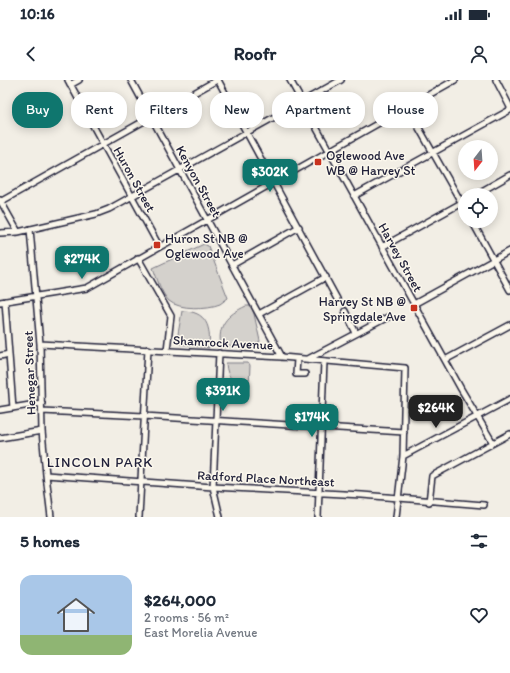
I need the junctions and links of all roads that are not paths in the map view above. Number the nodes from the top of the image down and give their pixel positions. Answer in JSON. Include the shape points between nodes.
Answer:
{"nodes":[{"id":1,"x":79,"y":80,"type":"edge"},
{"id":2,"x":131,"y":80,"type":"edge"},
{"id":3,"x":218,"y":80,"type":"edge"},
{"id":4,"x":290,"y":80,"type":"edge"},
{"id":5,"x":341,"y":80,"type":"edge"},
{"id":6,"x":455,"y":80,"type":"edge"},
{"id":7,"x":496,"y":80,"type":"edge"},
{"id":8,"x":69,"y":82,"type":"edge"},
{"id":9,"x":137,"y":92,"type":"edge"},
{"id":10,"x":196,"y":92,"type":"edge"},
{"id":11,"x":297,"y":92,"type":"edge"},
{"id":12,"x":320,"y":92,"type":"edge"},
{"id":13,"x":434,"y":92,"type":"edge"},
{"id":14,"x":510,"y":109,"type":"edge"},
{"id":15,"x":272,"y":119,"type":"edge"},
{"id":16,"x":135,"y":126,"type":"edge"},
{"id":17,"x":373,"y":127,"type":"edge"},
{"id":18,"x":157,"y":128,"type":"edge"},
{"id":19,"x":316,"y":128,"type":"edge"},
{"id":20,"x":419,"y":128,"type":"edge"},
{"id":21,"x":247,"y":133,"type":"junction"},
{"id":22,"x":103,"y":144,"type":"junction"},
{"id":23,"x":329,"y":152,"type":"junction"},
{"id":24,"x":433,"y":153,"type":"junction"},
{"id":25,"x":180,"y":170,"type":"junction"},
{"id":26,"x":510,"y":175,"type":"edge"},
{"id":27,"x":274,"y":182,"type":"junction"},
{"id":28,"x":487,"y":188,"type":"edge"},
{"id":29,"x":458,"y":194,"type":"edge"},
{"id":30,"x":132,"y":196,"type":"junction"},
{"id":31,"x":354,"y":196,"type":"junction"},
{"id":32,"x":0,"y":201,"type":"edge"},
{"id":33,"x":458,"y":205,"type":"edge"},
{"id":34,"x":208,"y":220,"type":"junction"},
{"id":35,"x":299,"y":227,"type":"junction"},
{"id":36,"x":476,"y":228,"type":"edge"},
{"id":37,"x":30,"y":229,"type":"junction"},
{"id":38,"x":18,"y":232,"type":"junction"},
{"id":39,"x":0,"y":233,"type":"edge"},
{"id":40,"x":159,"y":246,"type":"junction"},
{"id":41,"x":382,"y":247,"type":"junction"},
{"id":42,"x":510,"y":251,"type":"edge"},
{"id":43,"x":138,"y":258,"type":"junction"},
{"id":44,"x":493,"y":261,"type":"junction"},
{"id":45,"x":232,"y":265,"type":"junction"},
{"id":46,"x":326,"y":277,"type":"junction"},
{"id":47,"x":510,"y":290,"type":"edge"},
{"id":48,"x":36,"y":296,"type":"junction"},
{"id":49,"x":338,"y":298,"type":"dead end"},
{"id":50,"x":3,"y":302,"type":"edge"},
{"id":51,"x":414,"y":304,"type":"junction"},
{"id":52,"x":345,"y":311,"type":"dead end"},
{"id":53,"x":259,"y":314,"type":"junction"},
{"id":54,"x":388,"y":317,"type":"dead end"},
{"id":55,"x":510,"y":325,"type":"edge"},
{"id":56,"x":356,"y":333,"type":"junction"},
{"id":57,"x":40,"y":344,"type":"junction"},
{"id":58,"x":148,"y":349,"type":"junction"},
{"id":59,"x":167,"y":350,"type":"junction"},
{"id":60,"x":219,"y":353,"type":"junction"},
{"id":61,"x":9,"y":354,"type":"junction"},
{"id":62,"x":0,"y":356,"type":"edge"},
{"id":63,"x":282,"y":357,"type":"junction"},
{"id":64,"x":297,"y":359,"type":"junction"},
{"id":65,"x":308,"y":359,"type":"junction"},
{"id":66,"x":445,"y":360,"type":"junction"},
{"id":67,"x":324,"y":361,"type":"junction"},
{"id":68,"x":305,"y":374,"type":"dead end"},
{"id":69,"x":510,"y":399,"type":"edge"},
{"id":70,"x":42,"y":403,"type":"junction"},
{"id":71,"x":14,"y":408,"type":"junction"},
{"id":72,"x":0,"y":410,"type":"edge"},
{"id":73,"x":42,"y":411,"type":"junction"},
{"id":74,"x":144,"y":416,"type":"junction"},
{"id":75,"x":477,"y":417,"type":"junction"},
{"id":76,"x":217,"y":420,"type":"junction"},
{"id":77,"x":321,"y":427,"type":"junction"},
{"id":78,"x":42,"y":431,"type":"junction"},
{"id":79,"x":404,"y":432,"type":"junction"},
{"id":80,"x":510,"y":434,"type":"edge"},
{"id":81,"x":0,"y":438,"type":"edge"},
{"id":82,"x":494,"y":443,"type":"junction"},
{"id":83,"x":403,"y":456,"type":"junction"},
{"id":84,"x":46,"y":475,"type":"junction"},
{"id":85,"x":140,"y":481,"type":"junction"},
{"id":86,"x":213,"y":486,"type":"junction"},
{"id":87,"x":319,"y":492,"type":"junction"},
{"id":88,"x":398,"y":498,"type":"junction"},
{"id":89,"x":428,"y":502,"type":"junction"},
{"id":90,"x":484,"y":505,"type":"dead end"},
{"id":91,"x":51,"y":517,"type":"edge"},
{"id":92,"x":139,"y":517,"type":"edge"},
{"id":93,"x":220,"y":517,"type":"edge"},
{"id":94,"x":318,"y":517,"type":"edge"},
{"id":95,"x":396,"y":517,"type":"edge"}],
"edges":[{"from":1,"to":8,"type":"street"},
{"from":2,"to":9,"type":"street","name":"Kenyon Street"},
{"from":3,"to":10,"type":"street"},
{"from":3,"to":21,"type":"street"},
{"from":4,"to":11,"type":"street","name":"Harvey Street"},
{"from":5,"to":12,"type":"street"},
{"from":6,"to":13,"type":"street"},
{"from":7,"to":14,"type":"street"},
{"from":8,"to":22,"type":"street","name":"Huron Street"},
{"from":14,"to":24,"type":"street"},
{"from":15,"to":21,"type":"street"},
{"from":16,"to":22,"type":"street"},
{"from":17,"to":23,"type":"street"},
{"from":18,"to":25,"type":"street","name":"Kenyon Street"},
{"from":19,"to":23,"type":"street","name":"Harvey Street"},
{"from":20,"to":24,"type":"street"},
{"from":21,"to":25,"type":"street"},
{"from":21,"to":27,"type":"street"},
{"from":22,"to":30,"type":"street","name":"Huron Street"},
{"from":22,"to":32,"type":"street"},
{"from":23,"to":27,"type":"street"},
{"from":23,"to":31,"type":"street","name":"Harvey Street"},
{"from":24,"to":29,"type":"street"},
{"from":24,"to":31,"type":"street"},
{"from":25,"to":30,"type":"street"},
{"from":25,"to":34,"type":"street","name":"Kenyon Street"},
{"from":26,"to":28,"type":"street"},
{"from":27,"to":34,"type":"street"},
{"from":27,"to":35,"type":"street"},
{"from":30,"to":37,"type":"street","via":[[96,214]]},
{"from":30,"to":40,"type":"street","name":"Huron Street"},
{"from":31,"to":41,"type":"street","name":"Harvey Street"},
{"from":32,"to":38,"type":"street"},
{"from":33,"to":41,"type":"street"},
{"from":34,"to":40,"type":"street"},
{"from":34,"to":45,"type":"street","name":"Kenyon Street"},
{"from":35,"to":45,"type":"street"},
{"from":35,"to":46,"type":"street"},
{"from":36,"to":44,"type":"street"},
{"from":37,"to":38,"type":"street"},
{"from":37,"to":48,"type":"street","name":"Henegar Street"},
{"from":38,"to":39,"type":"street"},
{"from":40,"to":43,"type":"street"},
{"from":41,"to":51,"type":"street","name":"Harvey Street"},
{"from":42,"to":44,"type":"street"},
{"from":43,"to":48,"type":"street","via":[[87,288]]},
{"from":43,"to":59,"type":"street","via":[[171,316]]},
{"from":44,"to":47,"type":"street"},
{"from":44,"to":51,"type":"street"},
{"from":45,"to":53,"type":"street","name":"Kenyon Street"},
{"from":46,"to":49,"type":"street"},
{"from":46,"to":53,"type":"street"},
{"from":48,"to":50,"type":"street"},
{"from":48,"to":57,"type":"street","name":"Henegar Street"},
{"from":50,"to":61,"type":"street"},
{"from":51,"to":66,"type":"street","name":"Harvey Street"},
{"from":52,"to":56,"type":"street"},
{"from":53,"to":63,"type":"street","name":"Kenyon Street"},
{"from":54,"to":56,"type":"street"},
{"from":55,"to":66,"type":"street"},
{"from":56,"to":65,"type":"street"},
{"from":57,"to":58,"type":"street","name":"Shamrock Avenue"},
{"from":57,"to":70,"type":"street","name":"Henegar Street"},
{"from":58,"to":59,"type":"street","name":"Shamrock Avenue"},
{"from":58,"to":74,"type":"street"},
{"from":59,"to":60,"type":"street","name":"Shamrock Avenue"},
{"from":60,"to":63,"type":"street","name":"Shamrock Avenue"},
{"from":60,"to":76,"type":"street"},
{"from":61,"to":62,"type":"street"},
{"from":61,"to":71,"type":"street"},
{"from":63,"to":64,"type":"street","name":"Shamrock Avenue"},
{"from":64,"to":65,"type":"street","name":"Shamrock Avenue"},
{"from":64,"to":68,"type":"street","via":[[296,374]]},
{"from":65,"to":67,"type":"street","name":"Shamrock Avenue"},
{"from":66,"to":75,"type":"street","name":"Harvey Street"},
{"from":67,"to":77,"type":"street"},
{"from":67,"to":79,"type":"street","name":"Shamrock Avenue","via":[[405,368]]},
{"from":69,"to":75,"type":"street"},
{"from":70,"to":71,"type":"street"},
{"from":70,"to":73,"type":"street","name":"Henegar Street"},
{"from":71,"to":72,"type":"street"},
{"from":73,"to":74,"type":"street"},
{"from":73,"to":78,"type":"street","name":"Henegar Street"},
{"from":74,"to":76,"type":"street"},
{"from":74,"to":85,"type":"street"},
{"from":75,"to":82,"type":"street","name":"Harvey Street"},
{"from":75,"to":83,"type":"street"},
{"from":76,"to":77,"type":"street"},
{"from":76,"to":86,"type":"street"},
{"from":77,"to":79,"type":"street"},
{"from":77,"to":87,"type":"street"},
{"from":78,"to":81,"type":"street"},
{"from":78,"to":84,"type":"street","name":"Henegar Street"},
{"from":79,"to":83,"type":"street"},
{"from":80,"to":82,"type":"street"},
{"from":82,"to":89,"type":"street","via":[[432,476]]},
{"from":83,"to":88,"type":"street"},
{"from":84,"to":85,"type":"street","name":"Radford Place Northeast"},
{"from":84,"to":91,"type":"street","name":"Henegar Street"},
{"from":85,"to":86,"type":"street","name":"Radford Place Northeast"},
{"from":85,"to":92,"type":"street"},
{"from":86,"to":87,"type":"street","name":"Radford Place Northeast"},
{"from":86,"to":93,"type":"street"},
{"from":87,"to":88,"type":"street","name":"Radford Place Northeast"},
{"from":87,"to":94,"type":"street"},
{"from":88,"to":89,"type":"street","name":"Radford Place Northeast"},
{"from":88,"to":95,"type":"street"},
{"from":89,"to":90,"type":"street","name":"Radford Place Northeast"}]}
